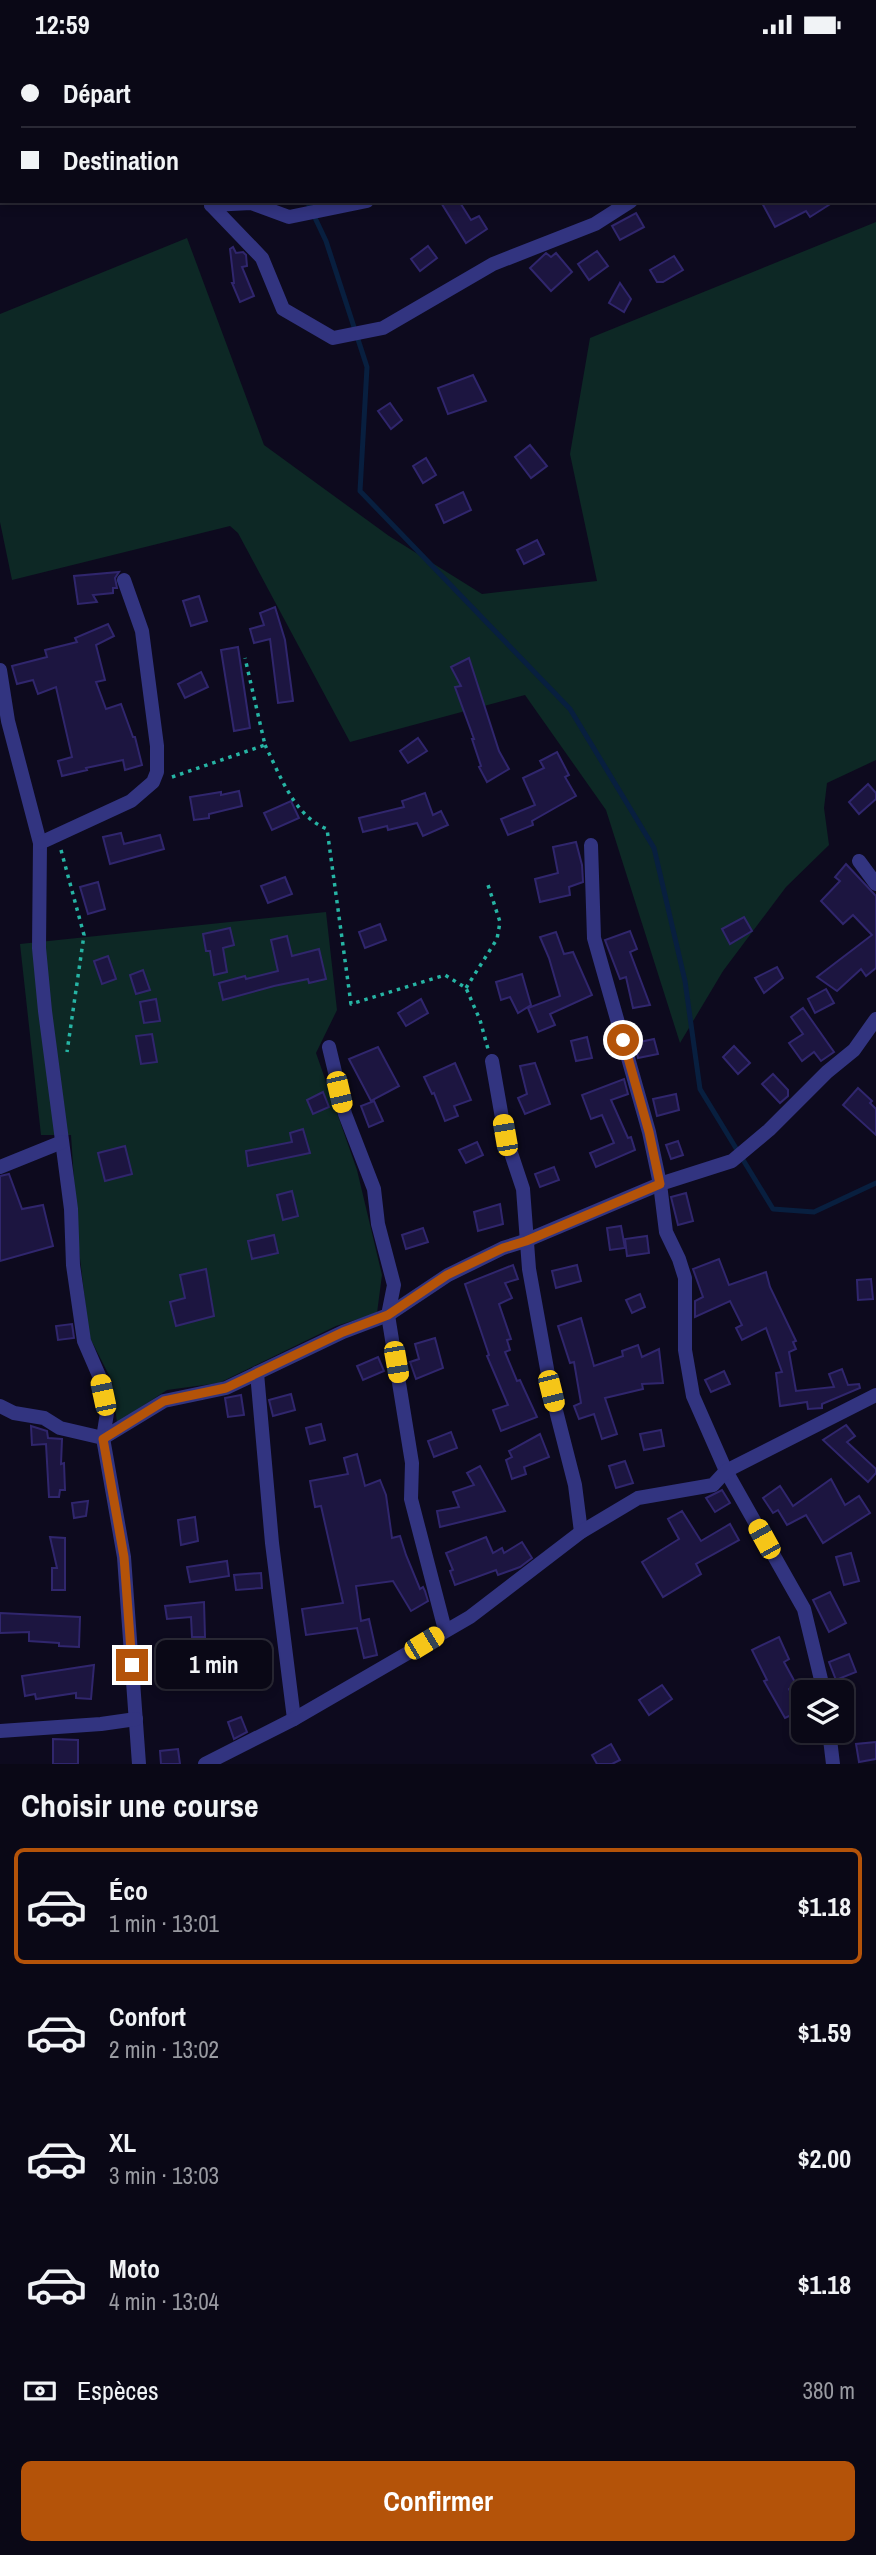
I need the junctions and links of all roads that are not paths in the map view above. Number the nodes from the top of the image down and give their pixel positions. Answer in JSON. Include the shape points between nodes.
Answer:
{"nodes":[{"id":1,"x":251,"y":203,"type":"edge"},
{"id":2,"x":251,"y":203,"type":"edge"},
{"id":3,"x":358,"y":203,"type":"edge"},
{"id":4,"x":628,"y":203,"type":"edge"},
{"id":5,"x":124,"y":580,"type":"dead end"},
{"id":6,"x":0,"y":670,"type":"edge"},
{"id":7,"x":40,"y":843,"type":"junction"},
{"id":8,"x":591,"y":845,"type":"dead end"},
{"id":9,"x":859,"y":861,"type":"dead end"},
{"id":10,"x":876,"y":884,"type":"edge"},
{"id":11,"x":876,"y":1019,"type":"edge"},
{"id":12,"x":329,"y":1047,"type":"dead end"},
{"id":13,"x":492,"y":1061,"type":"road end"},
{"id":14,"x":62,"y":1142,"type":"junction"},
{"id":15,"x":0,"y":1167,"type":"edge"},
{"id":16,"x":660,"y":1184,"type":"junction"},
{"id":17,"x":526,"y":1241,"type":"junction"},
{"id":18,"x":388,"y":1315,"type":"junction"},
{"id":19,"x":257,"y":1373,"type":"junction"},
{"id":20,"x":876,"y":1395,"type":"edge"},
{"id":21,"x":0,"y":1406,"type":"edge"},
{"id":22,"x":103,"y":1439,"type":"junction"},
{"id":23,"x":726,"y":1471,"type":"junction"},
{"id":24,"x":581,"y":1532,"type":"junction"},
{"id":25,"x":445,"y":1630,"type":"junction"},
{"id":26,"x":821,"y":1680,"type":"edge"},
{"id":27,"x":136,"y":1719,"type":"junction"},
{"id":28,"x":295,"y":1719,"type":"junction"},
{"id":29,"x":0,"y":1731,"type":"edge"},
{"id":30,"x":830,"y":1743,"type":"edge"},
{"id":31,"x":139,"y":1764,"type":"edge"},
{"id":32,"x":205,"y":1764,"type":"edge"},
{"id":33,"x":833,"y":1764,"type":"edge"}],
"edges":[{"from":1,"to":3,"type":"street","via":[[289,217]]},
{"from":2,"to":4,"type":"street","via":[[211,205],[262,258],[283,309],[333,338],[383,328],[493,264],[595,224]]},
{"from":5,"to":7,"type":"street","via":[[142,631],[157,772],[153,782],[131,801]]},
{"from":6,"to":7,"type":"street","via":[[8,722]]},
{"from":7,"to":14,"type":"street","via":[[39,948]]},
{"from":8,"to":16,"type":"street","via":[[594,939]]},
{"from":9,"to":10,"type":"street"},
{"from":11,"to":16,"type":"street","via":[[854,1050],[732,1161]]},
{"from":12,"to":18,"type":"street","via":[[345,1114],[374,1189],[394,1285]]},
{"from":13,"to":17,"type":"street","via":[[505,1135],[523,1189]]},
{"from":14,"to":15,"type":"street"},
{"from":14,"to":22,"type":"street","via":[[84,1341],[100,1378],[107,1413]]},
{"from":16,"to":17,"type":"street"},
{"from":16,"to":23,"type":"street","via":[[666,1232],[685,1278],[685,1350],[692,1395]]},
{"from":17,"to":18,"type":"street","via":[[447,1275]]},
{"from":17,"to":24,"type":"street"},
{"from":18,"to":19,"type":"street"},
{"from":18,"to":25,"type":"street","via":[[412,1463],[411,1499]]},
{"from":19,"to":22,"type":"street","via":[[226,1388],[164,1401]]},
{"from":19,"to":28,"type":"street","via":[[272,1543]]},
{"from":20,"to":23,"type":"street"},
{"from":21,"to":22,"type":"street"},
{"from":22,"to":27,"type":"street","via":[[124,1557]]},
{"from":23,"to":24,"type":"street","via":[[713,1485],[638,1498]]},
{"from":23,"to":26,"type":"street","via":[[804,1609]]},
{"from":24,"to":25,"type":"street","via":[[470,1617]]},
{"from":25,"to":28,"type":"street"},
{"from":27,"to":29,"type":"street"},
{"from":27,"to":31,"type":"street"},
{"from":28,"to":32,"type":"street"},
{"from":30,"to":33,"type":"street"}]}
